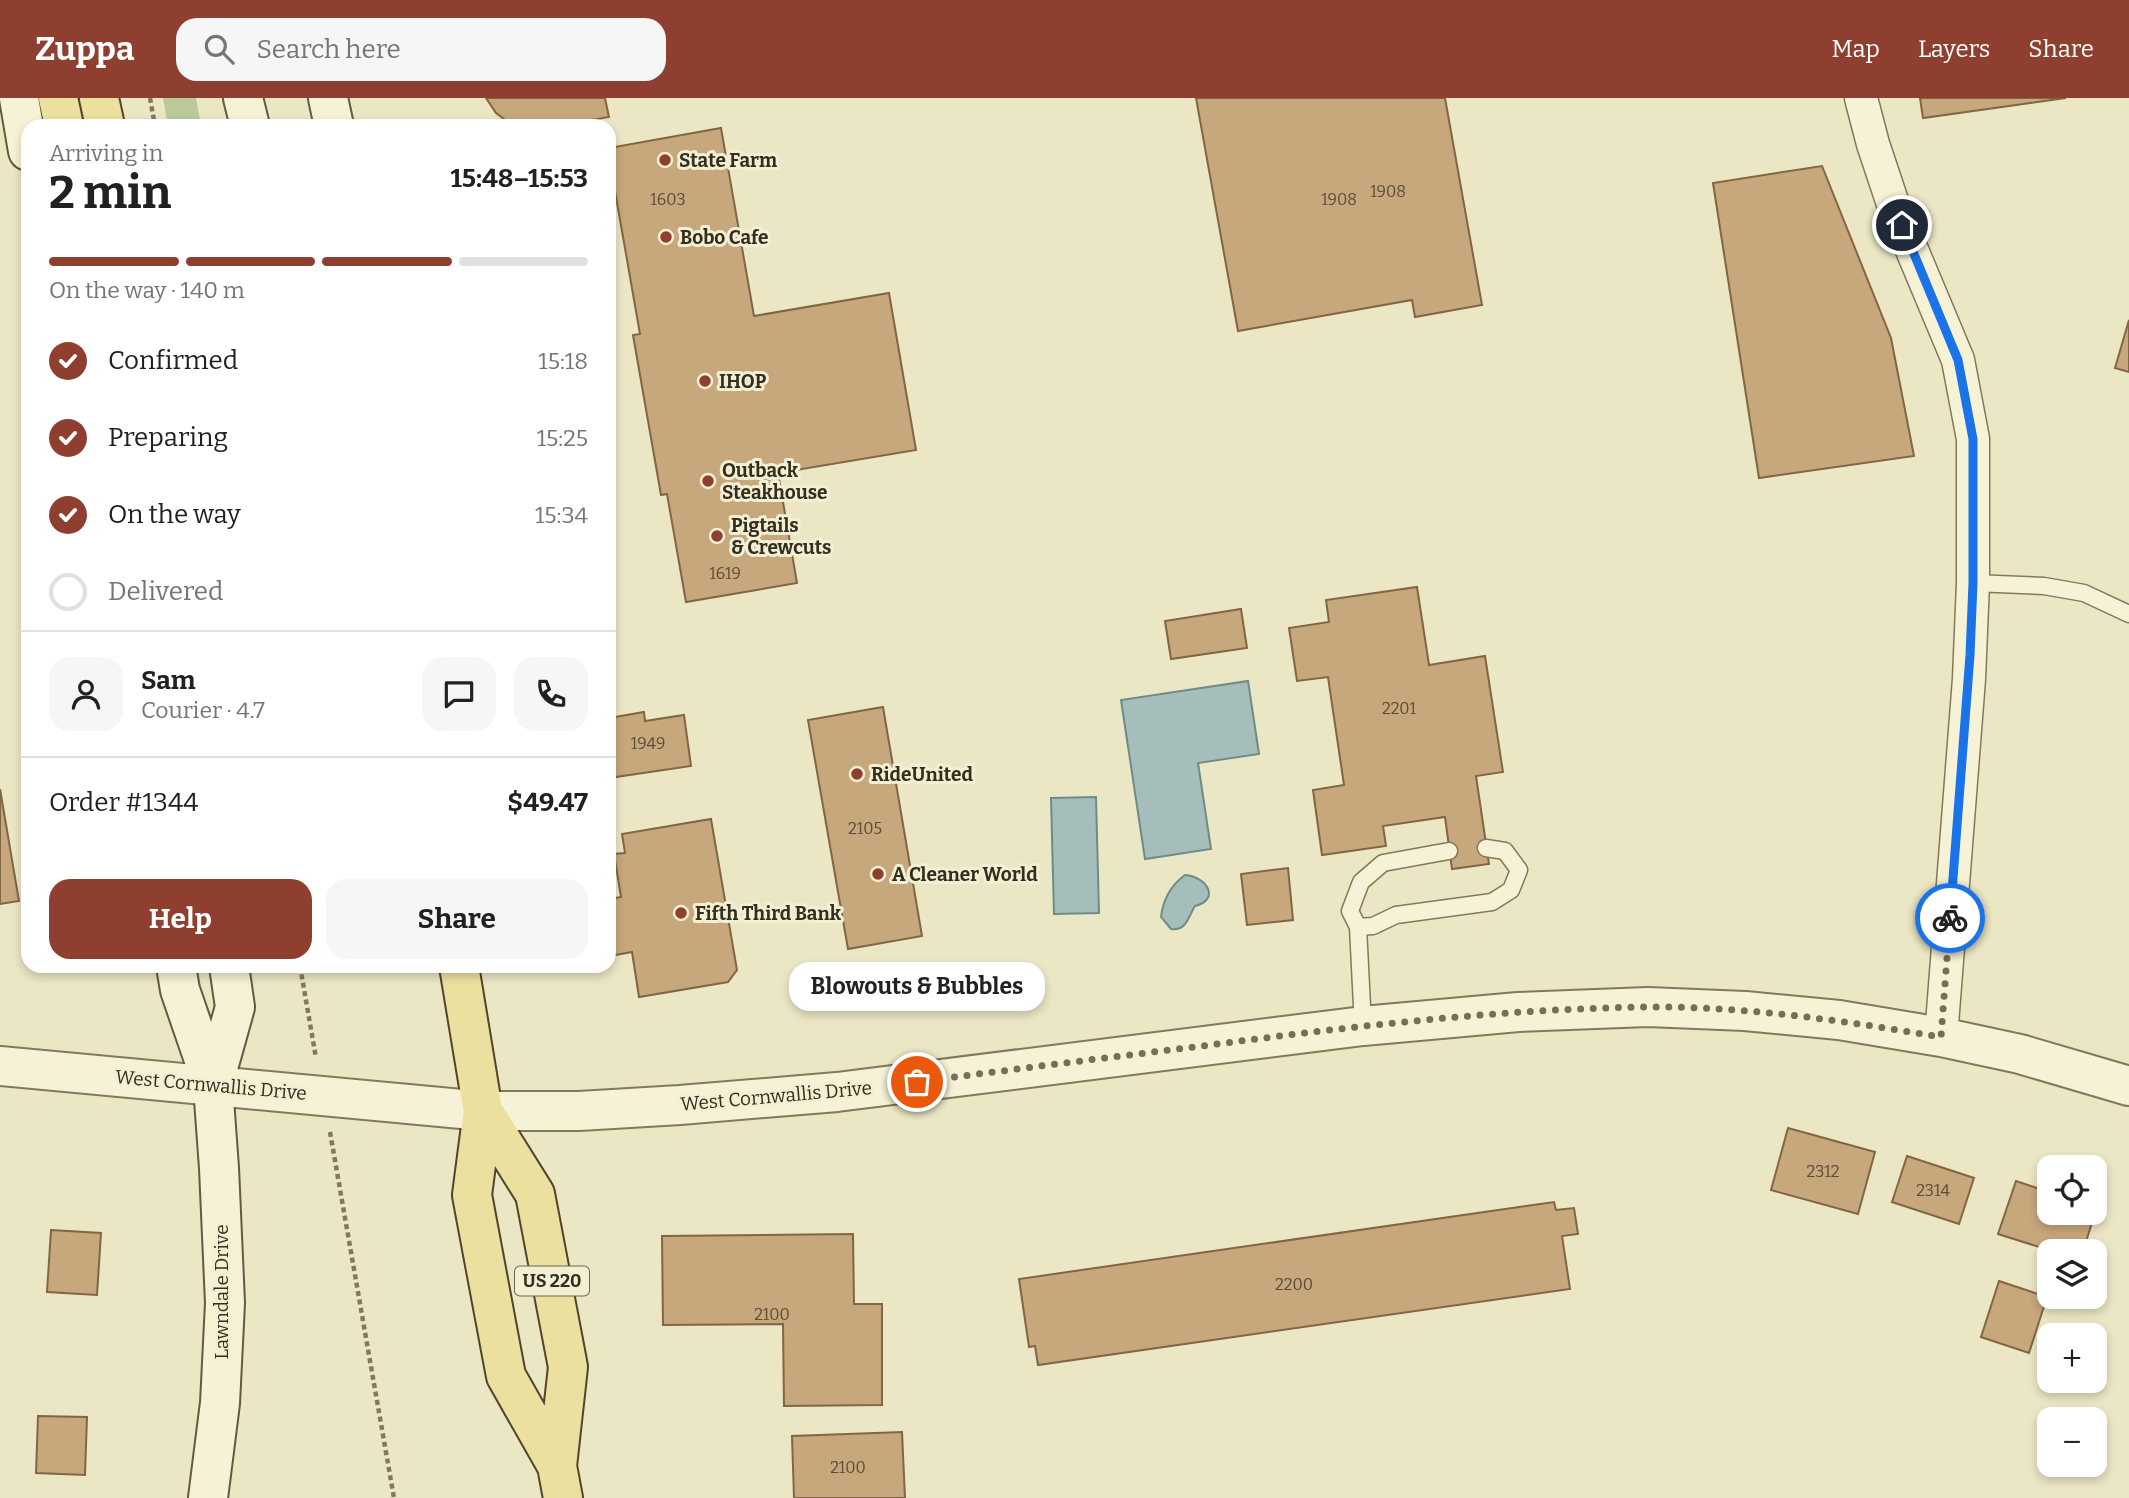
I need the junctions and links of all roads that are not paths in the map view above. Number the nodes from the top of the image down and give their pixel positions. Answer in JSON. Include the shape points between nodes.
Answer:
{"nodes":[{"id":1,"x":19,"y":98,"type":"edge"},
{"id":2,"x":58,"y":98,"type":"edge"},
{"id":3,"x":99,"y":98,"type":"edge"},
{"id":4,"x":219,"y":98,"type":"edge"},
{"id":5,"x":243,"y":98,"type":"edge"},
{"id":6,"x":328,"y":98,"type":"edge"},
{"id":7,"x":1861,"y":98,"type":"edge"},
{"id":8,"x":23,"y":119,"type":"edge"},
{"id":9,"x":62,"y":119,"type":"edge"},
{"id":10,"x":104,"y":119,"type":"edge"},
{"id":11,"x":222,"y":119,"type":"edge"},
{"id":12,"x":248,"y":119,"type":"edge"},
{"id":13,"x":332,"y":119,"type":"edge"},
{"id":14,"x":1973,"y":583,"type":"junction"},
{"id":15,"x":2129,"y":614,"type":"edge"},
{"id":16,"x":1486,"y":848,"type":"dead end"},
{"id":17,"x":1449,"y":851,"type":"dead end"},
{"id":18,"x":1358,"y":928,"type":"junction"},
{"id":19,"x":177,"y":973,"type":"edge"},
{"id":20,"x":230,"y":973,"type":"edge"},
{"id":21,"x":460,"y":973,"type":"edge"},
{"id":22,"x":1363,"y":1026,"type":"junction"},
{"id":23,"x":1941,"y":1037,"type":"junction"},
{"id":24,"x":0,"y":1066,"type":"edge"},
{"id":25,"x":212,"y":1086,"type":"junction"},
{"id":26,"x":2129,"y":1086,"type":"edge"},
{"id":27,"x":482,"y":1111,"type":"junction"},
{"id":28,"x":560,"y":1482,"type":"edge"},
{"id":29,"x":208,"y":1498,"type":"edge"}],
"edges":[{"from":1,"to":8,"type":"street"},
{"from":2,"to":9,"type":"main road"},
{"from":3,"to":10,"type":"main road"},
{"from":4,"to":11,"type":"street"},
{"from":5,"to":12,"type":"street"},
{"from":6,"to":13,"type":"street"},
{"from":7,"to":14,"type":"street","via":[[1894,207],[1958,360],[1973,439]]},
{"from":14,"to":15,"type":"lane","via":[[2084,593]]},
{"from":14,"to":23,"type":"street"},
{"from":16,"to":18,"type":"lane","via":[[1505,851],[1519,870],[1511,890],[1492,902],[1396,915]]},
{"from":17,"to":18,"type":"lane","via":[[1383,863],[1361,882],[1350,911]]},
{"from":18,"to":22,"type":"lane"},
{"from":19,"to":25,"type":"street","name":"Lawndale Drive"},
{"from":20,"to":25,"type":"street","name":"Lawndale Drive","via":[[235,1007]]},
{"from":21,"to":27,"type":"main road","number":"US 220"},
{"from":22,"to":23,"type":"street","name":"West Cornwallis Drive","via":[[1518,1012],[1648,1007],[1839,1020]]},
{"from":22,"to":27,"type":"street","name":"West Cornwallis Drive","via":[[837,1092],[579,1111]]},
{"from":23,"to":26,"type":"street","name":"West Cornwallis Drive"},
{"from":24,"to":25,"type":"street","name":"West Cornwallis Drive"},
{"from":25,"to":27,"type":"street","name":"West Cornwallis Drive"},
{"from":25,"to":29,"type":"street","name":"Lawndale Drive","via":[[225,1303],[220,1403]]},
{"from":27,"to":28,"type":"main road","number":"US 220","via":[[472,1195],[506,1376]]},
{"from":27,"to":28,"type":"main road","number":"US 220","via":[[535,1194],[568,1367]]}]}
